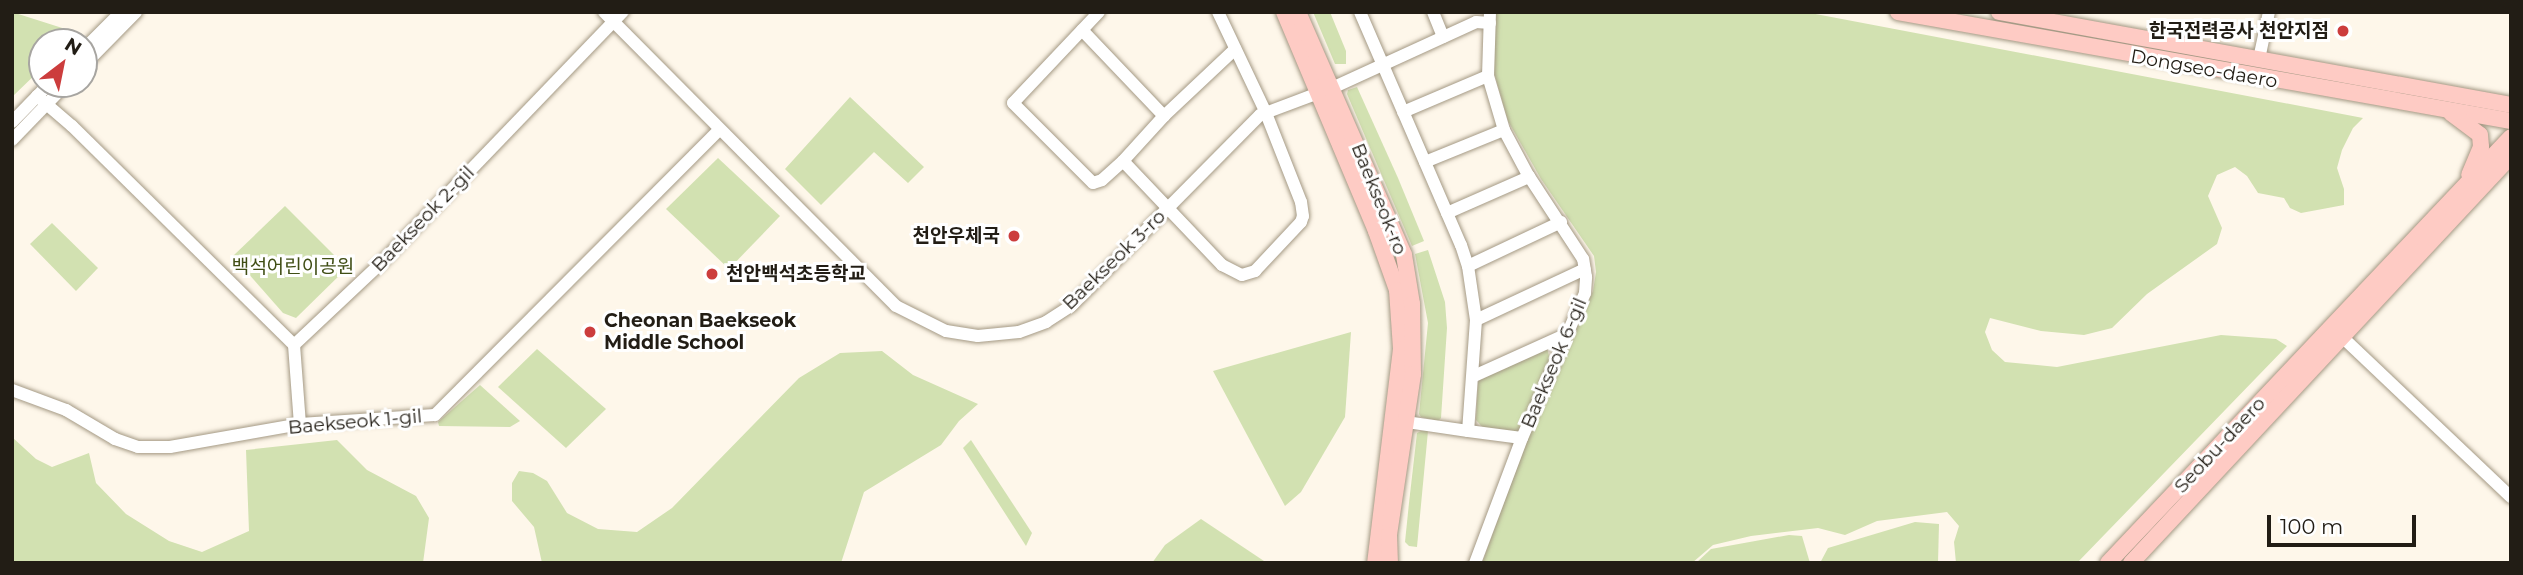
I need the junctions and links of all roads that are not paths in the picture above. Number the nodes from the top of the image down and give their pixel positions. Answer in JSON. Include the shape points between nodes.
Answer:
{"nodes":[{"id":1,"x":121,"y":12,"type":"edge"},
{"id":2,"x":136,"y":12,"type":"edge"},
{"id":3,"x":1099,"y":12,"type":"edge"},
{"id":4,"x":1218,"y":12,"type":"edge"},
{"id":5,"x":1283,"y":12,"type":"edge"},
{"id":6,"x":1298,"y":12,"type":"edge"},
{"id":7,"x":1360,"y":12,"type":"edge"},
{"id":8,"x":1433,"y":12,"type":"edge"},
{"id":9,"x":1898,"y":12,"type":"edge"},
{"id":10,"x":1999,"y":12,"type":"edge"},
{"id":11,"x":2269,"y":12,"type":"edge"},
{"id":12,"x":613,"y":15,"type":"edge"},
{"id":13,"x":1490,"y":17,"type":"edge"},
{"id":14,"x":2056,"y":17,"type":"edge"},
{"id":15,"x":1082,"y":30,"type":"junction"},
{"id":16,"x":98,"y":35,"type":"edge"},
{"id":17,"x":1443,"y":37,"type":"junction"},
{"id":18,"x":1235,"y":49,"type":"junction"},
{"id":19,"x":98,"y":51,"type":"edge"},
{"id":20,"x":2259,"y":59,"type":"junction"},
{"id":21,"x":1383,"y":65,"type":"junction"},
{"id":22,"x":1488,"y":76,"type":"junction"},
{"id":23,"x":1325,"y":91,"type":"junction"},
{"id":24,"x":45,"y":98,"type":"edge"},
{"id":25,"x":42,"y":100,"type":"junction"},
{"id":26,"x":2511,"y":104,"type":"edge"},
{"id":27,"x":2446,"y":110,"type":"junction"},
{"id":28,"x":1403,"y":112,"type":"junction"},
{"id":29,"x":1266,"y":113,"type":"junction"},
{"id":30,"x":1164,"y":116,"type":"junction"},
{"id":31,"x":2511,"y":121,"type":"edge"},
{"id":32,"x":12,"y":122,"type":"edge"},
{"id":33,"x":719,"y":130,"type":"junction"},
{"id":34,"x":1504,"y":130,"type":"junction"},
{"id":35,"x":2511,"y":137,"type":"edge"},
{"id":36,"x":12,"y":140,"type":"edge"},
{"id":37,"x":2511,"y":156,"type":"edge"},
{"id":38,"x":1123,"y":161,"type":"junction"},
{"id":39,"x":1425,"y":162,"type":"junction"},
{"id":40,"x":1529,"y":177,"type":"junction"},
{"id":41,"x":2454,"y":198,"type":"junction"},
{"id":42,"x":1168,"y":209,"type":"junction"},
{"id":43,"x":1447,"y":213,"type":"junction"},
{"id":44,"x":1561,"y":222,"type":"junction"},
{"id":45,"x":1468,"y":266,"type":"junction"},
{"id":46,"x":1585,"y":269,"type":"junction"},
{"id":47,"x":1476,"y":320,"type":"junction"},
{"id":48,"x":2337,"y":332,"type":"junction"},
{"id":49,"x":1567,"y":334,"type":"junction"},
{"id":50,"x":294,"y":345,"type":"junction"},
{"id":51,"x":1474,"y":376,"type":"junction"},
{"id":52,"x":12,"y":390,"type":"edge"},
{"id":53,"x":1406,"y":422,"type":"junction"},
{"id":54,"x":300,"y":424,"type":"junction"},
{"id":55,"x":1468,"y":431,"type":"junction"},
{"id":56,"x":1522,"y":438,"type":"junction"},
{"id":57,"x":2511,"y":497,"type":"edge"},
{"id":58,"x":1376,"y":563,"type":"edge"},
{"id":59,"x":1390,"y":563,"type":"edge"},
{"id":60,"x":1475,"y":563,"type":"edge"},
{"id":61,"x":2108,"y":563,"type":"edge"},
{"id":62,"x":2132,"y":563,"type":"edge"}],
"edges":[{"from":1,"to":16,"type":"street"},
{"from":2,"to":19,"type":"street"},
{"from":3,"to":15,"type":"street"},
{"from":4,"to":18,"type":"street"},
{"from":5,"to":23,"type":"main road","name":"Baekseok-ro"},
{"from":6,"to":23,"type":"main road","name":"Baekseok-ro"},
{"from":7,"to":21,"type":"street"},
{"from":8,"to":17,"type":"street"},
{"from":9,"to":27,"type":"main road","name":"Dongseo-daero"},
{"from":10,"to":14,"type":"main road","name":"Dongseo-daero"},
{"from":11,"to":20,"type":"street"},
{"from":12,"to":33,"type":"street","name":"Baekseok 3-ro"},
{"from":12,"to":50,"type":"street","name":"Baekseok 2-gil","via":[[383,261]]},
{"from":13,"to":17,"type":"street","name":"Baekseok 3-ro"},
{"from":13,"to":22,"type":"street","name":"Baekseok 6-gil"},
{"from":14,"to":20,"type":"main road","name":"Dongseo-daero"},
{"from":15,"to":30,"type":"street"},
{"from":15,"to":38,"type":"street","via":[[1013,103],[1093,183]]},
{"from":17,"to":21,"type":"street","name":"Baekseok 3-ro"},
{"from":18,"to":29,"type":"street"},
{"from":18,"to":30,"type":"street"},
{"from":20,"to":26,"type":"main road","name":"Dongseo-daero"},
{"from":21,"to":23,"type":"street","name":"Baekseok 3-ro"},
{"from":21,"to":28,"type":"street"},
{"from":22,"to":28,"type":"street"},
{"from":22,"to":34,"type":"street","name":"Baekseok 6-gil"},
{"from":23,"to":29,"type":"street","name":"Baekseok 3-ro"},
{"from":23,"to":53,"type":"main road","name":"Baekseok-ro","via":[[1404,255],[1412,304],[1413,374]]},
{"from":23,"to":58,"type":"main road","name":"Baekseok-ro","via":[[1390,265],[1400,310],[1401,349]]},
{"from":24,"to":25,"type":"street"},
{"from":25,"to":32,"type":"street"},
{"from":25,"to":36,"type":"street"},
{"from":25,"to":50,"type":"street"},
{"from":27,"to":31,"type":"main road","name":"Dongseo-daero"},
{"from":27,"to":41,"type":"main road","via":[[2480,135],[2481,148],[2472,171]]},
{"from":28,"to":39,"type":"street"},
{"from":29,"to":42,"type":"street","name":"Baekseok 3-ro"},
{"from":29,"to":42,"type":"street","via":[[1303,216],[1255,271],[1242,275],[1222,265]]},
{"from":30,"to":38,"type":"street"},
{"from":33,"to":42,"type":"street","name":"Baekseok 3-ro","via":[[896,306],[931,325],[962,334],[999,336],[1046,322],[1092,287]]},
{"from":33,"to":54,"type":"street","name":"Baekseok 1-gil","via":[[435,415]]},
{"from":34,"to":39,"type":"street"},
{"from":34,"to":40,"type":"street","name":"Baekseok 6-gil"},
{"from":35,"to":41,"type":"main road","name":"Seobu-daero"},
{"from":37,"to":48,"type":"main road","name":"Seobu-daero"},
{"from":38,"to":42,"type":"street"},
{"from":39,"to":43,"type":"street"},
{"from":40,"to":43,"type":"street"},
{"from":40,"to":44,"type":"street","name":"Baekseok 6-gil"},
{"from":41,"to":48,"type":"main road","name":"Seobu-daero"},
{"from":43,"to":45,"type":"street"},
{"from":44,"to":45,"type":"street"},
{"from":44,"to":46,"type":"street","name":"Baekseok 6-gil"},
{"from":45,"to":47,"type":"street"},
{"from":46,"to":47,"type":"street"},
{"from":46,"to":49,"type":"street","name":"Baekseok 6-gil","via":[[1585,293]]},
{"from":47,"to":51,"type":"street"},
{"from":48,"to":57,"type":"street"},
{"from":48,"to":61,"type":"main road","name":"Seobu-daero"},
{"from":48,"to":62,"type":"main road","name":"Seobu-daero"},
{"from":49,"to":51,"type":"street"},
{"from":49,"to":56,"type":"street","name":"Baekseok 6-gil"},
{"from":50,"to":54,"type":"street"},
{"from":51,"to":55,"type":"street"},
{"from":52,"to":54,"type":"street","name":"Baekseok 1-gil","via":[[66,410],[138,447],[170,447]]},
{"from":53,"to":55,"type":"street"},
{"from":53,"to":59,"type":"main road","name":"Baekseok-ro","via":[[1389,535]]},
{"from":55,"to":56,"type":"street"},
{"from":56,"to":60,"type":"street","name":"Baekseok 6-gil"}]}
